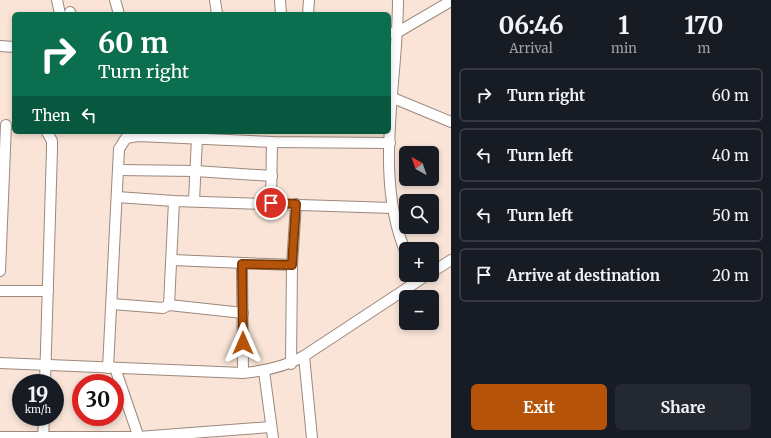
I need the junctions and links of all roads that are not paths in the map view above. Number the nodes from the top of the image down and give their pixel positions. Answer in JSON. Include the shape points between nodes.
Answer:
{"nodes":[{"id":1,"x":58,"y":0,"type":"edge"},
{"id":2,"x":115,"y":0,"type":"edge"},
{"id":3,"x":215,"y":0,"type":"edge"},
{"id":4,"x":280,"y":0,"type":"edge"},
{"id":5,"x":398,"y":0,"type":"edge"},
{"id":6,"x":451,"y":0,"type":"edge"},
{"id":7,"x":60,"y":12,"type":"edge"},
{"id":8,"x":118,"y":12,"type":"edge"},
{"id":9,"x":217,"y":12,"type":"edge"},
{"id":10,"x":282,"y":12,"type":"edge"},
{"id":11,"x":394,"y":33,"type":"edge"},
{"id":12,"x":0,"y":46,"type":"edge"},
{"id":13,"x":12,"y":47,"type":"edge"},
{"id":14,"x":393,"y":98,"type":"junction"},
{"id":15,"x":451,"y":122,"type":"edge"},
{"id":16,"x":7,"y":125,"type":"edge"},
{"id":17,"x":391,"y":128,"type":"edge"},
{"id":18,"x":48,"y":134,"type":"edge"},
{"id":19,"x":391,"y":134,"type":"edge"},
{"id":20,"x":197,"y":138,"type":"junction"},
{"id":21,"x":272,"y":142,"type":"junction"},
{"id":22,"x":390,"y":143,"type":"junction"},
{"id":23,"x":118,"y":170,"type":"junction"},
{"id":24,"x":196,"y":171,"type":"junction"},
{"id":25,"x":272,"y":176,"type":"junction"},
{"id":26,"x":117,"y":197,"type":"junction"},
{"id":27,"x":174,"y":201,"type":"junction"},
{"id":28,"x":194,"y":201,"type":"junction"},
{"id":29,"x":271,"y":203,"type":"junction"},
{"id":30,"x":296,"y":204,"type":"junction"},
{"id":31,"x":392,"y":208,"type":"junction"},
{"id":32,"x":403,"y":242,"type":"edge"},
{"id":33,"x":172,"y":260,"type":"junction"},
{"id":34,"x":450,"y":260,"type":"edge"},
{"id":35,"x":242,"y":264,"type":"junction"},
{"id":36,"x":292,"y":265,"type":"junction"},
{"id":37,"x":439,"y":267,"type":"edge"},
{"id":38,"x":0,"y":271,"type":"edge"},
{"id":39,"x":410,"y":282,"type":"edge"},
{"id":40,"x":0,"y":291,"type":"edge"},
{"id":41,"x":48,"y":291,"type":"junction"},
{"id":42,"x":112,"y":304,"type":"junction"},
{"id":43,"x":169,"y":305,"type":"junction"},
{"id":44,"x":243,"y":314,"type":"junction"},
{"id":45,"x":304,"y":356,"type":"junction"},
{"id":46,"x":0,"y":363,"type":"edge"},
{"id":47,"x":46,"y":364,"type":"junction"},
{"id":48,"x":290,"y":364,"type":"junction"},
{"id":49,"x":111,"y":368,"type":"junction"},
{"id":50,"x":264,"y":372,"type":"junction"},
{"id":51,"x":243,"y":373,"type":"junction"},
{"id":52,"x":45,"y":374,"type":"edge"},
{"id":53,"x":44,"y":426,"type":"edge"},
{"id":54,"x":271,"y":427,"type":"junction"},
{"id":55,"x":0,"y":437,"type":"edge"},
{"id":56,"x":43,"y":437,"type":"edge"},
{"id":57,"x":91,"y":437,"type":"edge"},
{"id":58,"x":138,"y":437,"type":"edge"},
{"id":59,"x":272,"y":438,"type":"edge"},
{"id":60,"x":312,"y":438,"type":"edge"}],
"edges":[{"from":1,"to":7,"type":"street"},
{"from":2,"to":8,"type":"street"},
{"from":3,"to":9,"type":"street"},
{"from":4,"to":10,"type":"street"},
{"from":5,"to":11,"type":"street"},
{"from":6,"to":11,"type":"street"},
{"from":11,"to":14,"type":"street"},
{"from":12,"to":13,"type":"street"},
{"from":14,"to":15,"type":"street"},
{"from":14,"to":17,"type":"street"},
{"from":16,"to":38,"type":"street"},
{"from":18,"to":41,"type":"street","via":[[52,141]]},
{"from":19,"to":22,"type":"street"},
{"from":20,"to":21,"type":"street"},
{"from":20,"to":23,"type":"street","via":[[126,138],[119,149]]},
{"from":20,"to":24,"type":"street"},
{"from":21,"to":22,"type":"street"},
{"from":21,"to":25,"type":"street"},
{"from":22,"to":31,"type":"street"},
{"from":23,"to":24,"type":"street"},
{"from":23,"to":26,"type":"street"},
{"from":24,"to":25,"type":"street"},
{"from":24,"to":28,"type":"street"},
{"from":25,"to":29,"type":"street"},
{"from":26,"to":27,"type":"street"},
{"from":26,"to":42,"type":"street"},
{"from":27,"to":28,"type":"street"},
{"from":27,"to":33,"type":"street"},
{"from":28,"to":29,"type":"street"},
{"from":29,"to":30,"type":"street"},
{"from":30,"to":31,"type":"street"},
{"from":30,"to":36,"type":"street"},
{"from":31,"to":32,"type":"street"},
{"from":33,"to":35,"type":"street"},
{"from":33,"to":43,"type":"street"},
{"from":34,"to":37,"type":"street"},
{"from":35,"to":36,"type":"street"},
{"from":35,"to":44,"type":"street"},
{"from":36,"to":48,"type":"street"},
{"from":39,"to":45,"type":"street"},
{"from":40,"to":41,"type":"street"},
{"from":41,"to":47,"type":"street"},
{"from":42,"to":43,"type":"street","via":[[163,308]]},
{"from":42,"to":49,"type":"street"},
{"from":43,"to":44,"type":"street"},
{"from":44,"to":51,"type":"street"},
{"from":45,"to":48,"type":"street"},
{"from":45,"to":60,"type":"street"},
{"from":46,"to":47,"type":"street"},
{"from":47,"to":49,"type":"street"},
{"from":47,"to":52,"type":"street"},
{"from":48,"to":50,"type":"street"},
{"from":49,"to":51,"type":"street"},
{"from":49,"to":58,"type":"street"},
{"from":50,"to":51,"type":"street"},
{"from":50,"to":54,"type":"street"},
{"from":53,"to":56,"type":"street"},
{"from":54,"to":58,"type":"street"},
{"from":54,"to":59,"type":"street"},
{"from":55,"to":56,"type":"street"},
{"from":56,"to":57,"type":"street"},
{"from":57,"to":58,"type":"street"}]}
